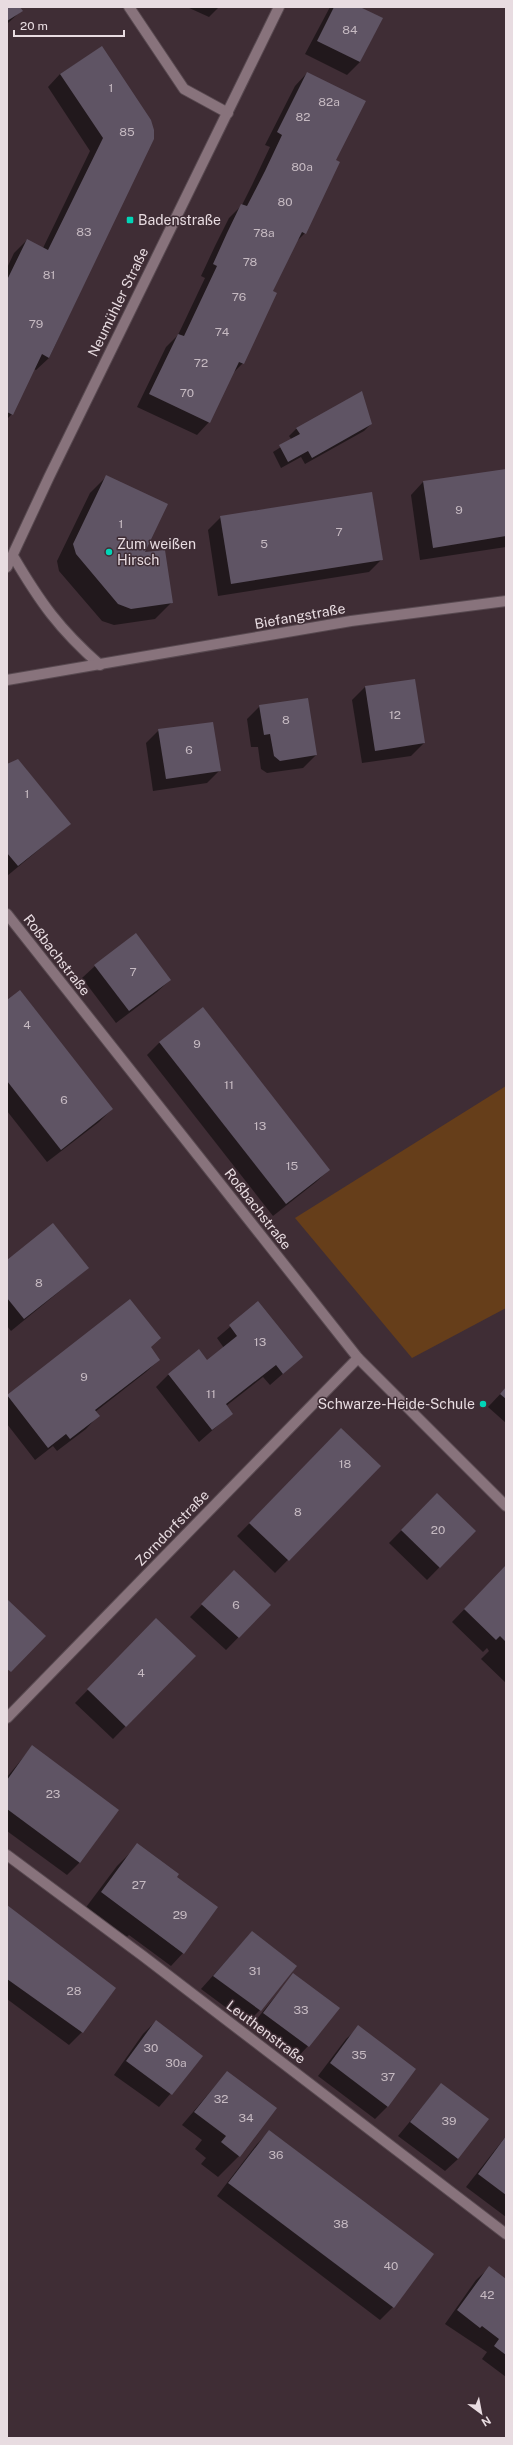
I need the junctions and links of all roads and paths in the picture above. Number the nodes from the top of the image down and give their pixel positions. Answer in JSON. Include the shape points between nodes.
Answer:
{"nodes":[{"id":1,"x":129,"y":7,"type":"edge"},
{"id":2,"x":279,"y":7,"type":"edge"},
{"id":3,"x":228,"y":114,"type":"junction"},
{"id":4,"x":13,"y":556,"type":"junction"},
{"id":5,"x":7,"y":567,"type":"edge"},
{"id":6,"x":506,"y":601,"type":"edge"},
{"id":7,"x":100,"y":665,"type":"junction"},
{"id":8,"x":7,"y":680,"type":"edge"},
{"id":9,"x":7,"y":914,"type":"edge"},
{"id":10,"x":358,"y":1358,"type":"junction"},
{"id":11,"x":506,"y":1506,"type":"edge"},
{"id":12,"x":7,"y":1718,"type":"edge"},
{"id":13,"x":7,"y":1855,"type":"edge"},
{"id":14,"x":506,"y":2234,"type":"edge"}],
"edges":[{"from":1,"to":3,"type":"street","via":[[184,89]]},
{"from":2,"to":3,"type":"street","name":"Neumühler Straße"},
{"from":3,"to":4,"type":"street","name":"Neumühler Straße","via":[[63,448]]},
{"from":4,"to":5,"type":"street","name":"Neumühler Straße"},
{"from":4,"to":7,"type":"street","via":[[50,615],[72,641]]},
{"from":6,"to":7,"type":"street","name":"Biefangstraße","via":[[351,621]]},
{"from":7,"to":8,"type":"street","name":"Biefangstraße"},
{"from":9,"to":10,"type":"street","name":"Roßbachstraße"},
{"from":10,"to":11,"type":"street","name":"Roßbachstraße"},
{"from":10,"to":12,"type":"street","name":"Zorndorfstraße"},
{"from":13,"to":14,"type":"street","name":"Leuthenstraße","via":[[150,1961]]}]}
